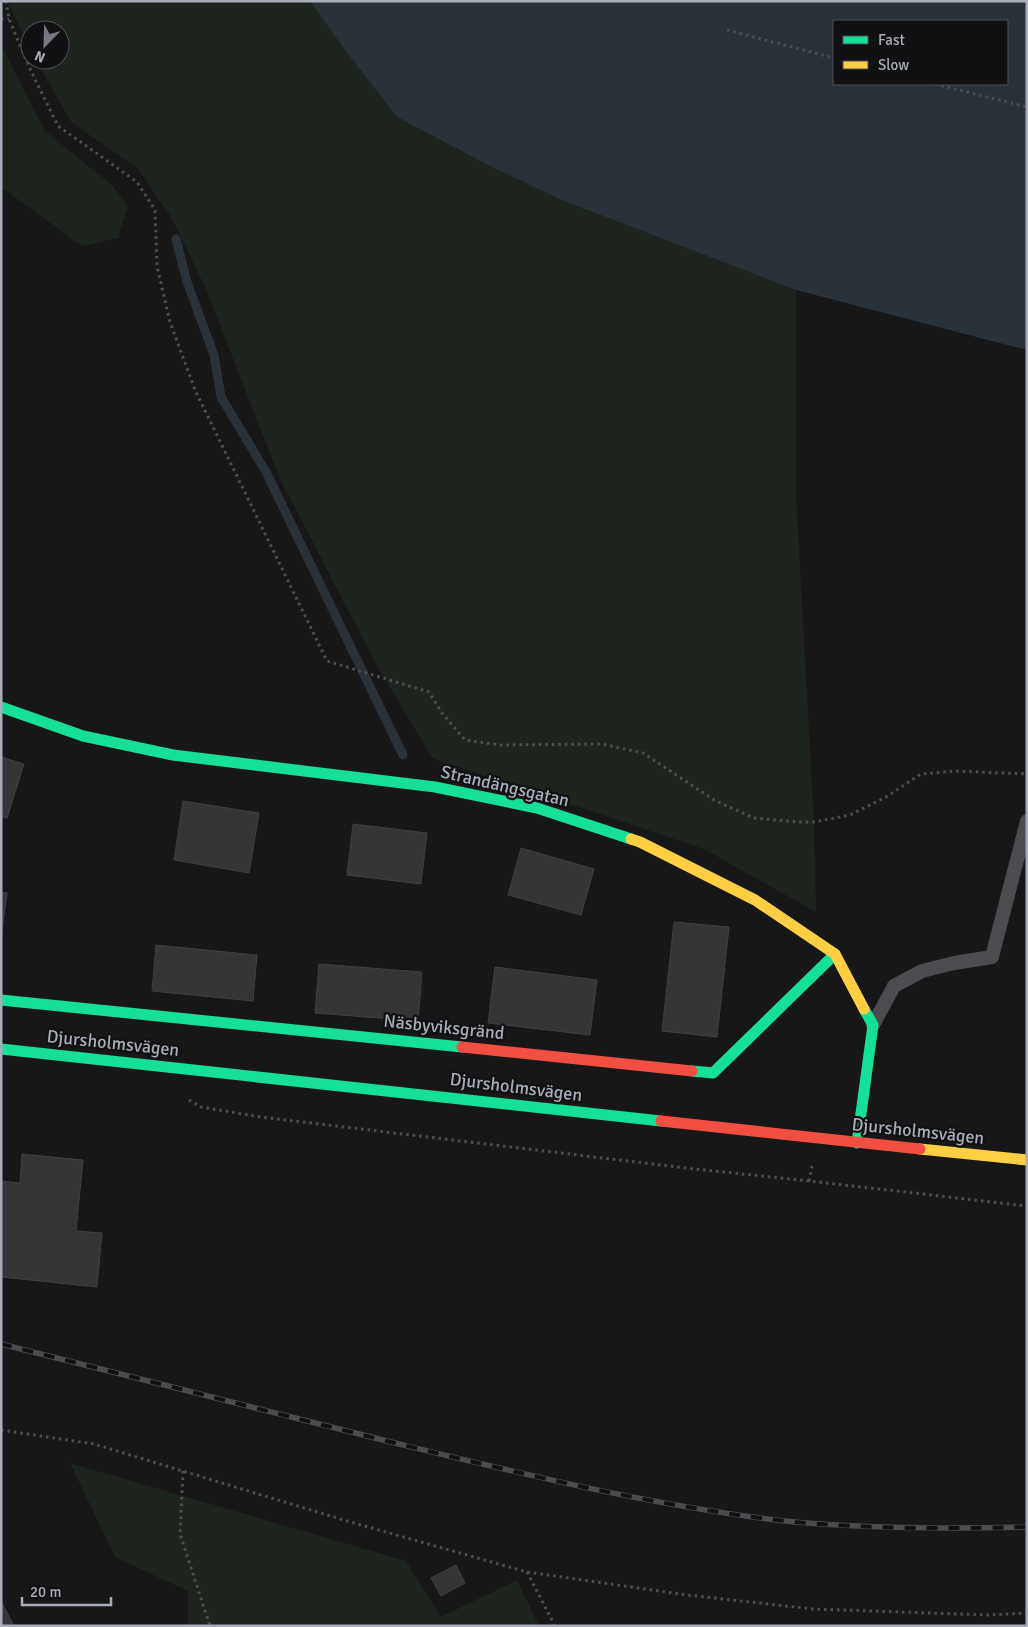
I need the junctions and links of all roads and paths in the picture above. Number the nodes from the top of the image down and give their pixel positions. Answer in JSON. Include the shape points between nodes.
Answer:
{"nodes":[{"id":1,"x":6,"y":1,"type":"edge"},
{"id":2,"x":1,"y":19,"type":"edge"},
{"id":3,"x":9,"y":19,"type":"junction"},
{"id":4,"x":727,"y":30,"type":"dead end"},
{"id":5,"x":833,"y":58,"type":"edge"},
{"id":6,"x":940,"y":85,"type":"edge"},
{"id":7,"x":1027,"y":107,"type":"edge"},
{"id":8,"x":1,"y":707,"type":"edge"},
{"id":9,"x":1027,"y":774,"type":"edge"},
{"id":10,"x":1027,"y":821,"type":"edge"},
{"id":11,"x":836,"y":954,"type":"junction"},
{"id":12,"x":1,"y":1000,"type":"edge"},
{"id":13,"x":873,"y":1025,"type":"junction"},
{"id":14,"x":1,"y":1049,"type":"edge"},
{"id":15,"x":186,"y":1098,"type":"dead end"},
{"id":16,"x":857,"y":1143,"type":"junction"},
{"id":17,"x":1027,"y":1160,"type":"edge"},
{"id":18,"x":1027,"y":1206,"type":"edge"},
{"id":19,"x":1,"y":1430,"type":"edge"},
{"id":20,"x":183,"y":1471,"type":"junction"},
{"id":21,"x":526,"y":1572,"type":"junction"},
{"id":22,"x":1027,"y":1613,"type":"edge"},
{"id":23,"x":210,"y":1626,"type":"edge"},
{"id":24,"x":555,"y":1626,"type":"edge"}],
"edges":[{"from":1,"to":3,"type":"path"},
{"from":2,"to":3,"type":"path"},
{"from":3,"to":9,"type":"path","via":[[30,71],[58,126],[137,182],[155,210],[157,266],[170,322],[195,390],[327,661],[429,692],[465,740],[500,745],[602,744],[643,753],[714,800],[754,818],[814,822],[850,815],[921,774],[955,771]]},
{"from":4,"to":5,"type":"path"},
{"from":6,"to":7,"type":"path"},
{"from":8,"to":11,"type":"street","name":"Strandängsgatan","via":[[83,736],[173,755],[435,787],[537,808],[640,842],[755,900]]},
{"from":10,"to":13,"type":"lane","via":[[992,957],[922,971],[894,986]]},
{"from":11,"to":12,"type":"street","name":"Näsbyviksgränd","via":[[713,1073]]},
{"from":11,"to":13,"type":"street","name":"Strandängsgatan"},
{"from":13,"to":16,"type":"street"},
{"from":14,"to":16,"type":"street","name":"Djursholmsvägen"},
{"from":15,"to":18,"type":"path","via":[[201,1107],[261,1118]]},
{"from":16,"to":17,"type":"street","name":"Djursholmsvägen"},
{"from":19,"to":20,"type":"path","via":[[94,1444]]},
{"from":20,"to":21,"type":"path"},
{"from":20,"to":23,"type":"path","via":[[180,1534]]},
{"from":21,"to":22,"type":"path","via":[[813,1609],[988,1615]]},
{"from":21,"to":24,"type":"path"}]}
